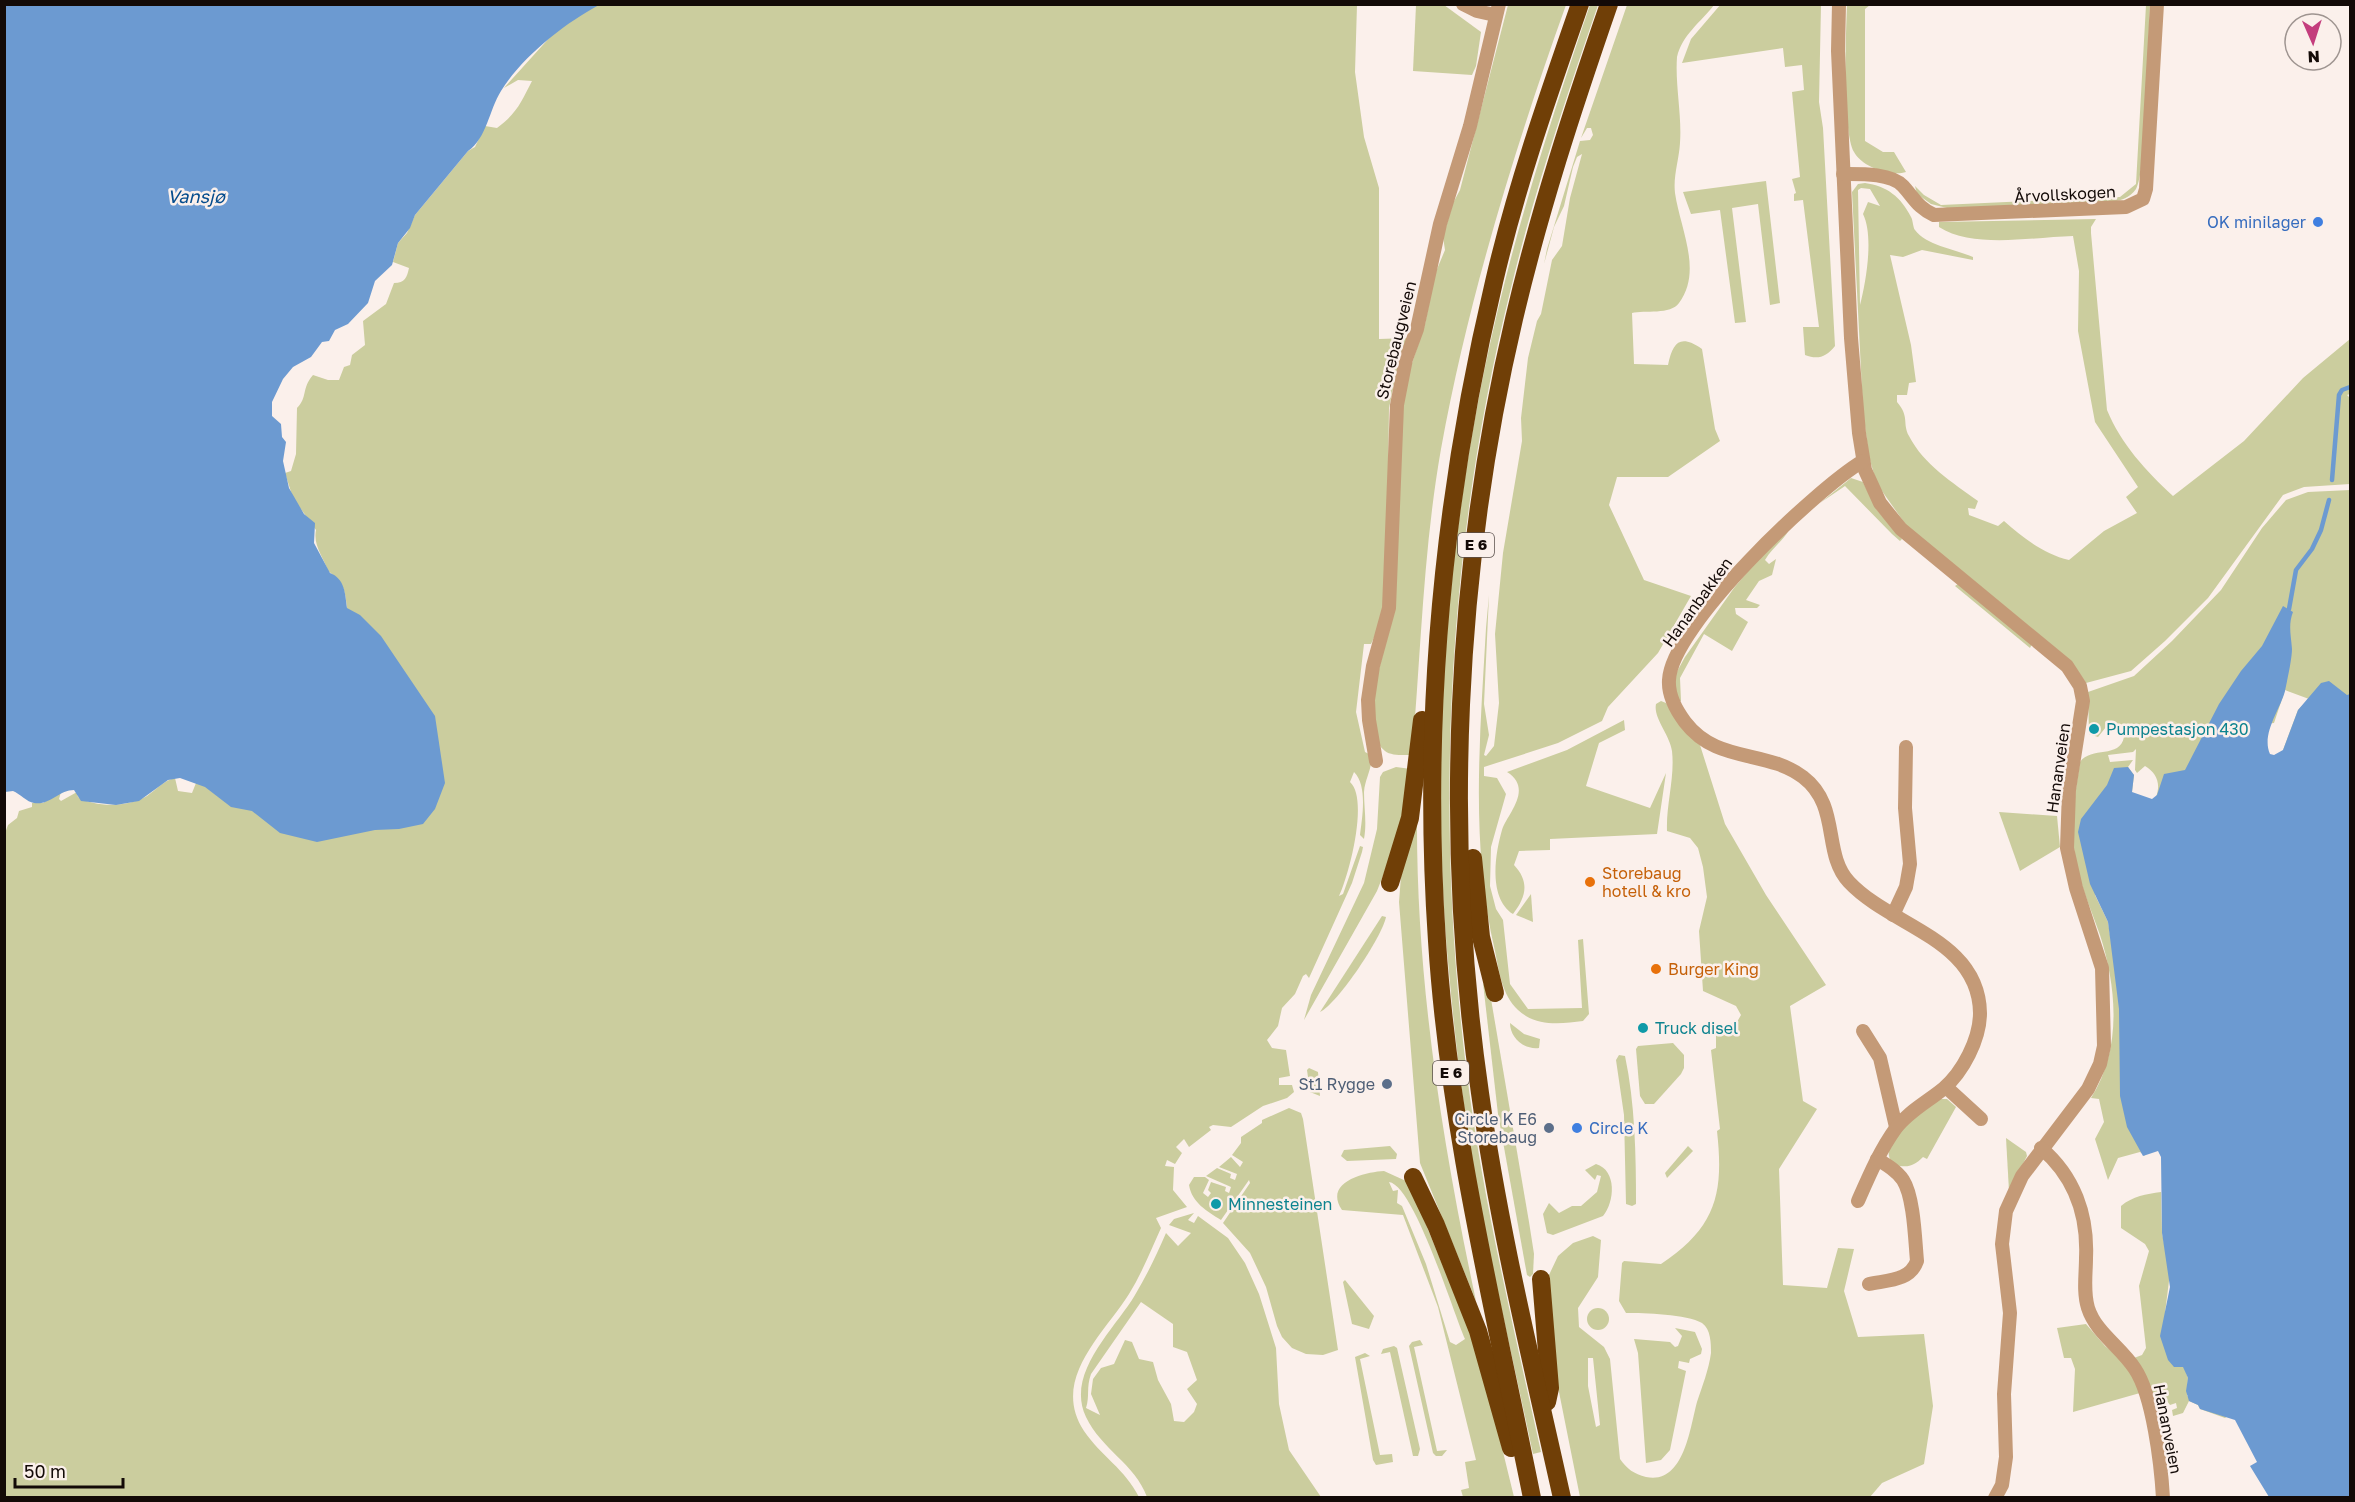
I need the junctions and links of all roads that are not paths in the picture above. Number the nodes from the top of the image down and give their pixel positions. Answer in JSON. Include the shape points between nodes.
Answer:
{"nodes":[{"id":1,"x":1463,"y":4,"type":"edge"},
{"id":2,"x":1580,"y":4,"type":"edge"},
{"id":3,"x":1609,"y":4,"type":"edge"},
{"id":4,"x":1839,"y":4,"type":"edge"},
{"id":5,"x":2157,"y":4,"type":"edge"},
{"id":6,"x":1497,"y":10,"type":"edge"},
{"id":7,"x":1843,"y":174,"type":"junction"},
{"id":8,"x":1863,"y":461,"type":"junction"},
{"id":9,"x":1436,"y":667,"type":"junction"},
{"id":10,"x":1906,"y":747,"type":"dead end"},
{"id":11,"x":1376,"y":761,"type":"dead end"},
{"id":12,"x":1460,"y":772,"type":"junction"},
{"id":13,"x":1390,"y":883,"type":"dead end"},
{"id":14,"x":1893,"y":915,"type":"junction"},
{"id":15,"x":1495,"y":993,"type":"dead end"},
{"id":16,"x":1863,"y":1031,"type":"dead end"},
{"id":17,"x":1946,"y":1087,"type":"junction"},
{"id":18,"x":1981,"y":1119,"type":"dead end"},
{"id":19,"x":1896,"y":1127,"type":"junction"},
{"id":20,"x":2041,"y":1148,"type":"junction"},
{"id":21,"x":1877,"y":1159,"type":"junction"},
{"id":22,"x":1413,"y":1177,"type":"dead end"},
{"id":23,"x":1858,"y":1201,"type":"dead end"},
{"id":24,"x":1541,"y":1279,"type":"dead end"},
{"id":25,"x":1869,"y":1284,"type":"dead end"},
{"id":26,"x":1545,"y":1419,"type":"junction"},
{"id":27,"x":1527,"y":1473,"type":"junction"},
{"id":28,"x":1532,"y":1497,"type":"edge"},
{"id":29,"x":1562,"y":1497,"type":"edge"},
{"id":30,"x":1995,"y":1497,"type":"edge"},
{"id":31,"x":2163,"y":1497,"type":"edge"}],
"edges":[{"from":1,"to":6,"type":"street","via":[[1477,11]]},
{"from":2,"to":9,"type":"highway","number":"E 6","via":[[1522,178],[1492,292],[1455,484]]},
{"from":3,"to":12,"type":"highway","number":"E 6","via":[[1569,117],[1540,217],[1498,399],[1468,606]]},
{"from":4,"to":7,"type":"street"},
{"from":5,"to":7,"type":"street","name":"Årvollskogen","via":[[2147,179],[2143,199],[2137,204],[2106,210],[1934,215],[1914,203],[1894,180]]},
{"from":6,"to":11,"type":"street","name":"Storebaugveien","via":[[1397,405],[1389,608],[1368,700]]},
{"from":7,"to":8,"type":"street","via":[[1851,338]]},
{"from":8,"to":14,"type":"street","name":"Hananbakken","via":[[1802,508],[1748,560],[1693,630],[1672,665],[1669,685],[1685,723],[1707,742],[1788,768],[1811,783],[1828,811],[1838,861],[1846,879]]},
{"from":8,"to":20,"type":"street","name":"Hananveien","via":[[1880,502],[1901,529],[2056,656],[2080,686],[2083,709],[2069,790],[2067,848],[2102,968],[2104,1047],[2088,1089]]},
{"from":9,"to":13,"type":"highway","number":"E 6","via":[[1424,691],[1410,818]]},
{"from":9,"to":27,"type":"highway","number":"E 6","via":[[1433,857],[1444,1015],[1469,1196]]},
{"from":10,"to":14,"type":"street","via":[[1905,808],[1910,864],[1906,887]]},
{"from":12,"to":15,"type":"highway","number":"E 6","via":[[1471,791],[1477,907]]},
{"from":12,"to":26,"type":"highway","number":"E 6","via":[[1466,964],[1480,1094],[1510,1261]]},
{"from":14,"to":17,"type":"street","name":"Hananbakken","via":[[1931,937],[1972,975],[1980,1011],[1979,1031]]},
{"from":16,"to":19,"type":"street","via":[[1880,1058]]},
{"from":17,"to":18,"type":"street"},
{"from":17,"to":19,"type":"street","name":"Hananbakken"},
{"from":19,"to":21,"type":"street","name":"Hananbakken"},
{"from":20,"to":30,"type":"street","name":"Hananveien","via":[[2022,1176],[2005,1216],[2002,1244],[2010,1312],[2004,1394],[2006,1457],[2002,1485]]},
{"from":20,"to":31,"type":"street","name":"Hananveien","via":[[2063,1170],[2082,1210],[2087,1238],[2087,1305],[2098,1327],[2141,1380],[2156,1443]]},
{"from":21,"to":23,"type":"street","name":"Hananbakken"},
{"from":21,"to":25,"type":"street","via":[[1904,1181],[1917,1261],[1914,1271],[1906,1276]]},
{"from":22,"to":27,"type":"highway","number":"E 6","via":[[1437,1225],[1478,1331],[1509,1445]]},
{"from":24,"to":26,"type":"highway","number":"E 6","via":[[1550,1388]]},
{"from":26,"to":29,"type":"highway","number":"E 6"},
{"from":27,"to":28,"type":"highway","number":"E 6"}]}
